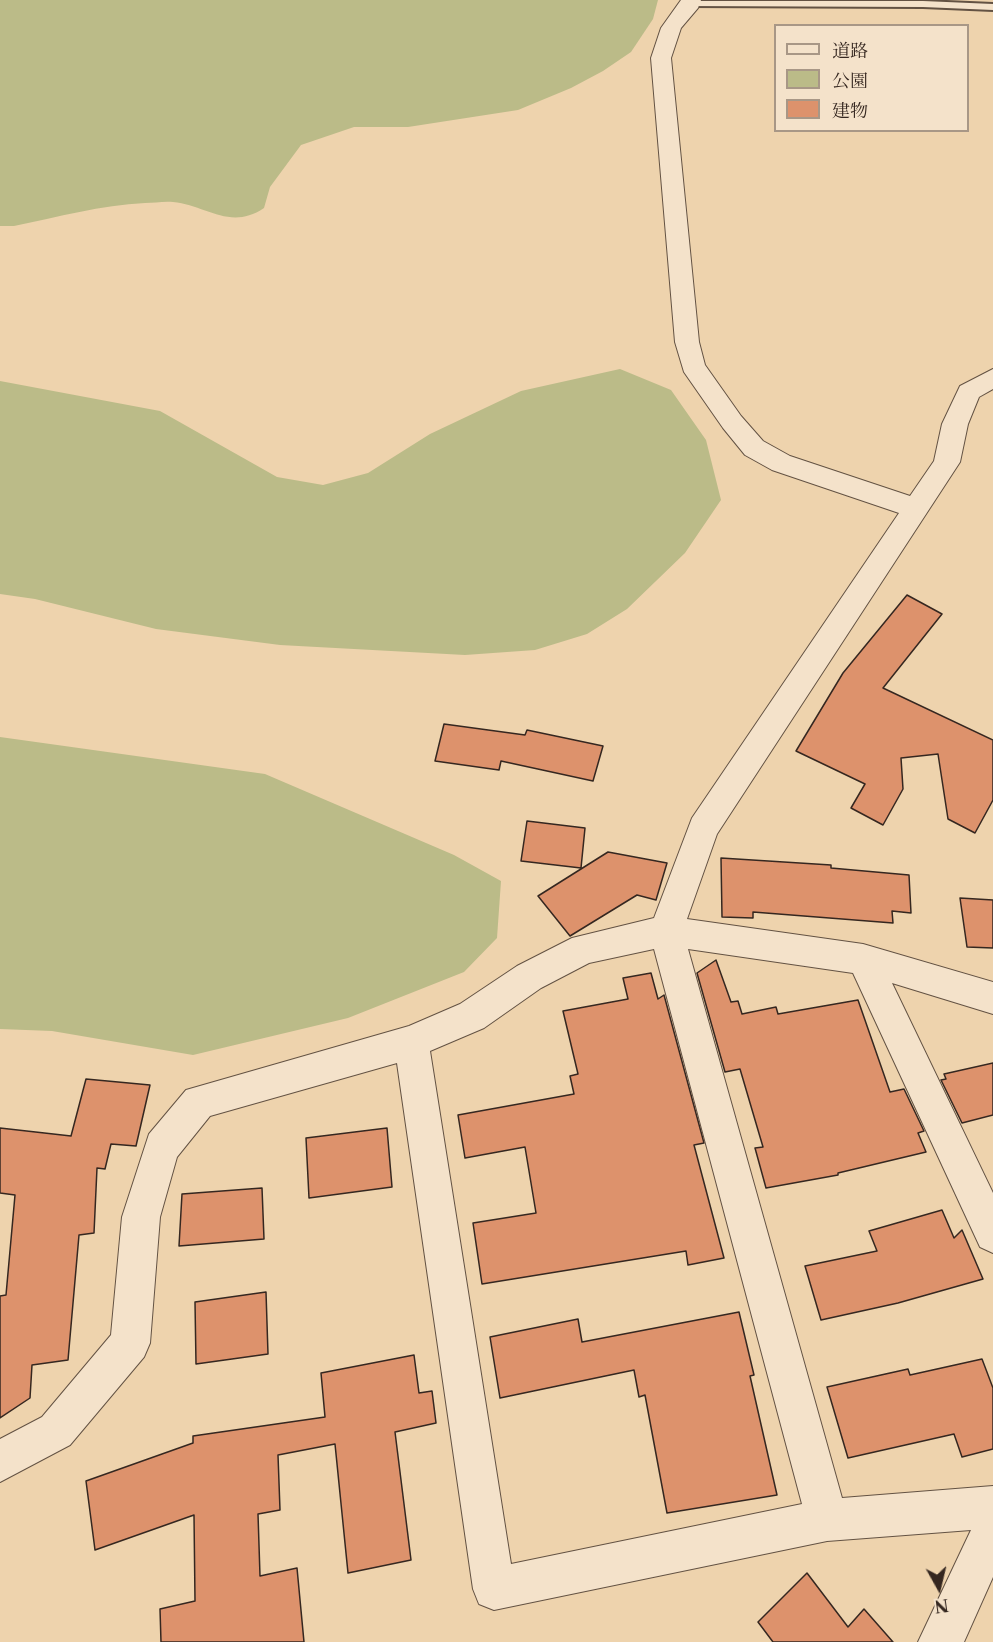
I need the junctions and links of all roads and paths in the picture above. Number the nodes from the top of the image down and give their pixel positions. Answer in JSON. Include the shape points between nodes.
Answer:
{"nodes":[{"id":1,"x":691,"y":2,"type":"edge"},
{"id":2,"x":993,"y":7,"type":"edge"},
{"id":3,"x":993,"y":378,"type":"edge"},
{"id":4,"x":915,"y":508,"type":"junction"},
{"id":5,"x":666,"y":931,"type":"junction"},
{"id":6,"x":863,"y":959,"type":"junction"},
{"id":7,"x":993,"y":998,"type":"edge"},
{"id":8,"x":411,"y":1042,"type":"junction"},
{"id":9,"x":993,"y":1234,"type":"edge"},
{"id":10,"x":0,"y":1461,"type":"edge"},
{"id":11,"x":993,"y":1507,"type":"edge"},
{"id":12,"x":828,"y":1520,"type":"junction"},
{"id":13,"x":993,"y":1528,"type":"edge"},
{"id":14,"x":950,"y":1638,"type":"edge"}],
"edges":[{"from":1,"to":2,"type":"lane"},
{"from":1,"to":4,"type":"street","via":[[677,16],[662,58],[687,342],[693,366],[754,448],[781,463]]},
{"from":3,"to":4,"type":"street","via":[[969,392],[947,462]]},
{"from":4,"to":5,"type":"street","via":[[703,828]]},
{"from":5,"to":6,"type":"street"},
{"from":5,"to":8,"type":"street","via":[[584,950],[529,977],[472,1016]]},
{"from":5,"to":12,"type":"street"},
{"from":6,"to":7,"type":"street"},
{"from":6,"to":9,"type":"street"},
{"from":8,"to":10,"type":"street","via":[[199,1102],[162,1147],[141,1217],[130,1343],[56,1431]]},
{"from":8,"to":12,"type":"street","via":[[494,1589]]},
{"from":11,"to":12,"type":"street"},
{"from":13,"to":14,"type":"street"}]}
